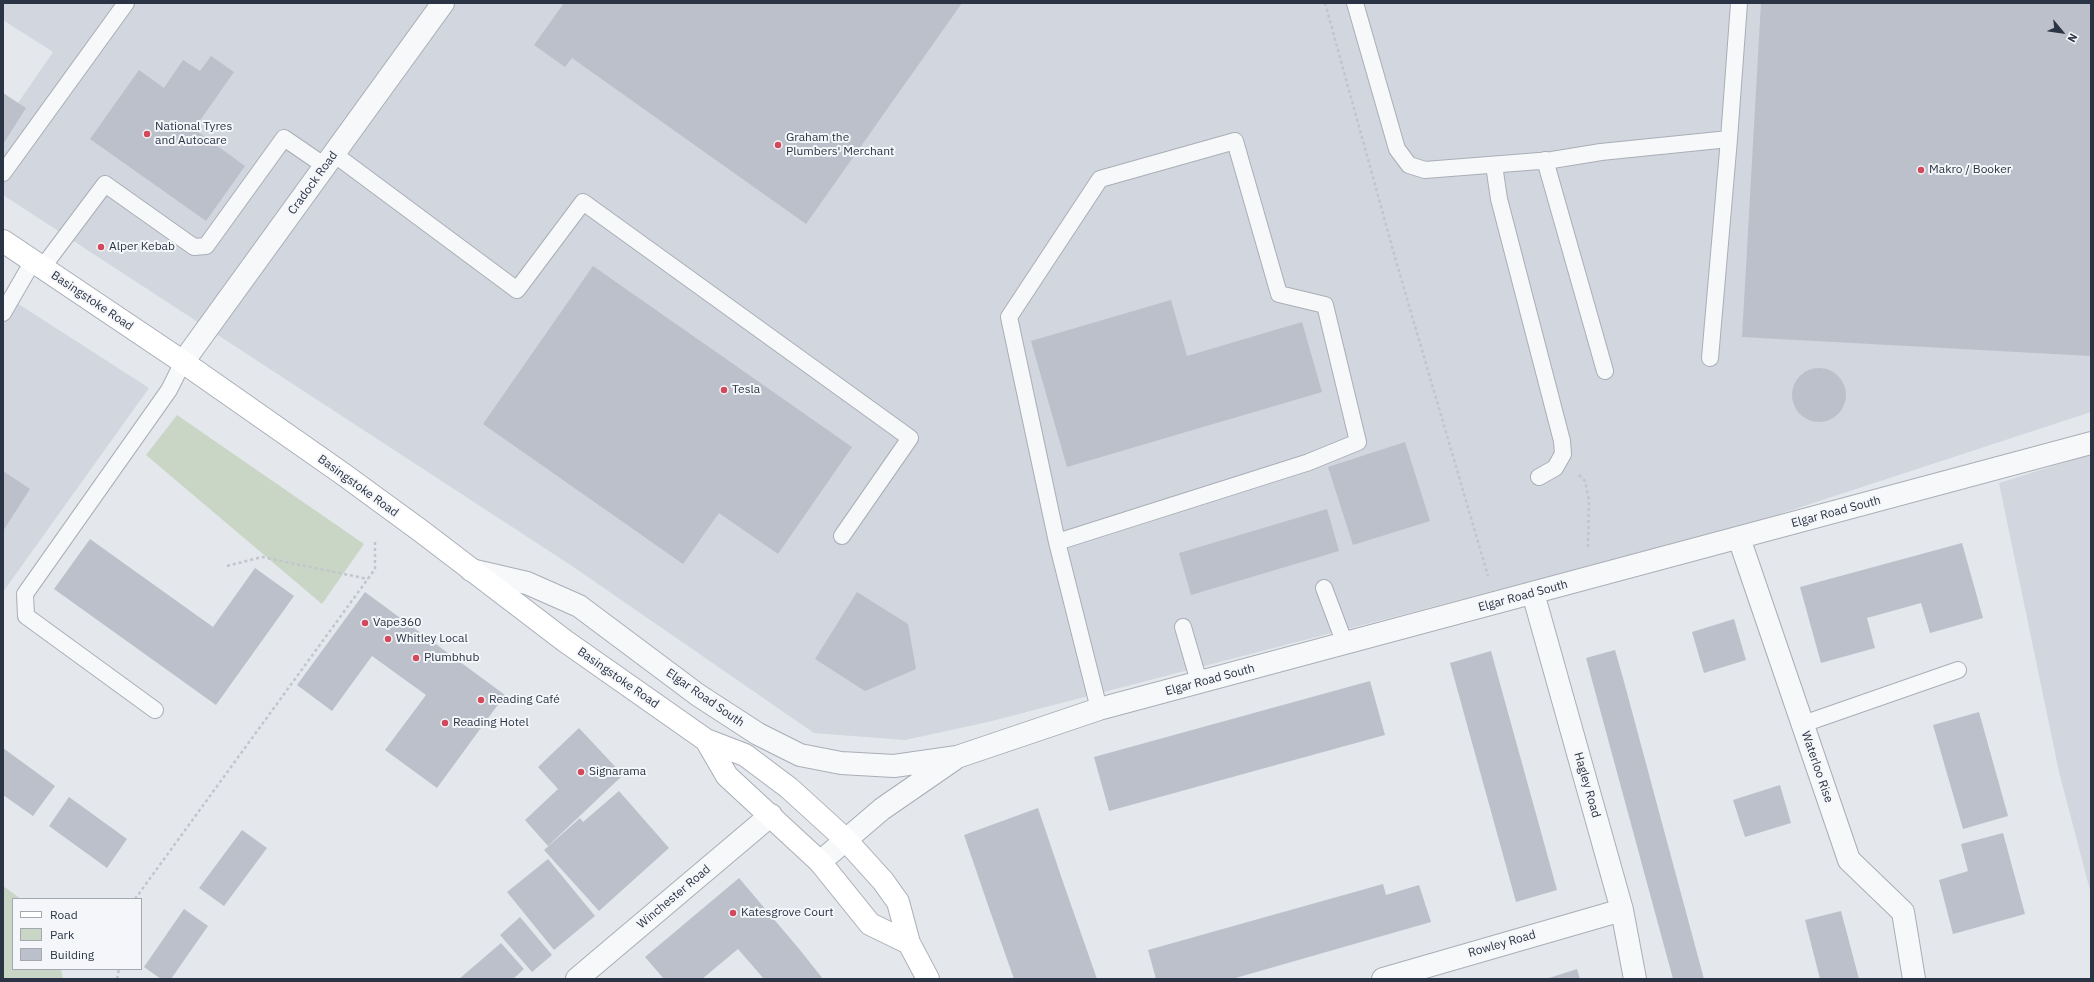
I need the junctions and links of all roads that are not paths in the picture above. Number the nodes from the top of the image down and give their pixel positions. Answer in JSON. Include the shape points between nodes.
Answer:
{"nodes":[{"id":1,"x":126,"y":3,"type":"edge"},
{"id":2,"x":443,"y":3,"type":"edge"},
{"id":3,"x":1355,"y":3,"type":"edge"},
{"id":4,"x":1739,"y":3,"type":"edge"},
{"id":5,"x":1729,"y":139,"type":"junction"},
{"id":6,"x":329,"y":160,"type":"junction"},
{"id":7,"x":1545,"y":160,"type":"junction"},
{"id":8,"x":1494,"y":165,"type":"junction"},
{"id":9,"x":3,"y":173,"type":"edge"},
{"id":10,"x":3,"y":241,"type":"edge"},
{"id":11,"x":38,"y":264,"type":"junction"},
{"id":12,"x":3,"y":313,"type":"edge"},
{"id":13,"x":1710,"y":358,"type":"dead end"},
{"id":14,"x":182,"y":362,"type":"junction"},
{"id":15,"x":1605,"y":371,"type":"dead end"},
{"id":16,"x":2091,"y":443,"type":"edge"},
{"id":17,"x":1539,"y":477,"type":"dead end"},
{"id":18,"x":842,"y":536,"type":"dead end"},
{"id":19,"x":1739,"y":538,"type":"junction"},
{"id":20,"x":1057,"y":542,"type":"junction"},
{"id":21,"x":471,"y":570,"type":"junction"},
{"id":22,"x":1324,"y":588,"type":"dead end"},
{"id":23,"x":1533,"y":593,"type":"junction"},
{"id":24,"x":1183,"y":627,"type":"dead end"},
{"id":25,"x":1345,"y":644,"type":"junction"},
{"id":26,"x":1958,"y":670,"type":"dead end"},
{"id":27,"x":1199,"y":682,"type":"junction"},
{"id":28,"x":1099,"y":709,"type":"junction"},
{"id":29,"x":155,"y":710,"type":"dead end"},
{"id":30,"x":1802,"y":724,"type":"junction"},
{"id":31,"x":706,"y":740,"type":"junction"},
{"id":32,"x":957,"y":757,"type":"junction"},
{"id":33,"x":771,"y":815,"type":"junction"},
{"id":34,"x":845,"y":839,"type":"junction"},
{"id":35,"x":820,"y":862,"type":"junction"},
{"id":36,"x":1622,"y":910,"type":"junction"},
{"id":37,"x":908,"y":943,"type":"junction"},
{"id":38,"x":577,"y":979,"type":"edge"},
{"id":39,"x":928,"y":979,"type":"edge"},
{"id":40,"x":1383,"y":979,"type":"edge"},
{"id":41,"x":1635,"y":979,"type":"edge"},
{"id":42,"x":1914,"y":979,"type":"edge"}],
"edges":[{"from":1,"to":9,"type":"lane"},
{"from":2,"to":6,"type":"street","name":"Cradock Road"},
{"from":3,"to":8,"type":"lane","via":[[1397,150],[1408,165],[1425,170]]},
{"from":4,"to":5,"type":"lane"},
{"from":5,"to":7,"type":"lane"},
{"from":5,"to":13,"type":"lane"},
{"from":6,"to":11,"type":"lane","via":[[284,138],[206,246],[194,247],[105,184]]},
{"from":6,"to":14,"type":"street","name":"Cradock Road"},
{"from":6,"to":18,"type":"lane","via":[[517,290],[583,202],[910,438]]},
{"from":7,"to":8,"type":"lane"},
{"from":7,"to":15,"type":"lane"},
{"from":8,"to":17,"type":"lane","via":[[1499,199],[1562,441],[1559,462],[1555,468]]},
{"from":10,"to":11,"type":"main road","name":"Basingstoke Road"},
{"from":11,"to":12,"type":"lane"},
{"from":11,"to":14,"type":"main road","name":"Basingstoke Road"},
{"from":14,"to":21,"type":"main road","name":"Basingstoke Road","via":[[343,474]]},
{"from":14,"to":29,"type":"lane","via":[[169,390],[25,594],[26,616]]},
{"from":16,"to":19,"type":"street","name":"Elgar Road South"},
{"from":19,"to":23,"type":"street","name":"Elgar Road South"},
{"from":19,"to":30,"type":"street","name":"Waterloo Rise"},
{"from":20,"to":20,"type":"lane","via":[[1009,317],[1100,179],[1235,141],[1278,294],[1325,305],[1358,442],[1309,462]]},
{"from":20,"to":28,"type":"lane"},
{"from":21,"to":31,"type":"main road","name":"Basingstoke Road","via":[[565,641]]},
{"from":21,"to":32,"type":"street","name":"Elgar Road South","via":[[527,583],[579,606],[698,695],[758,734],[800,755],[841,763],[894,766]]},
{"from":22,"to":25,"type":"lane"},
{"from":23,"to":25,"type":"street","name":"Elgar Road South"},
{"from":23,"to":36,"type":"street","name":"Hagley Road"},
{"from":24,"to":27,"type":"lane"},
{"from":25,"to":27,"type":"street","name":"Elgar Road South"},
{"from":26,"to":30,"type":"lane"},
{"from":27,"to":28,"type":"street","name":"Elgar Road South"},
{"from":28,"to":32,"type":"street","name":"Elgar Road South"},
{"from":30,"to":42,"type":"street","name":"Waterloo Rise","via":[[1849,860],[1903,912]]},
{"from":31,"to":33,"type":"main road","name":"Basingstoke Road","via":[[727,776]]},
{"from":31,"to":34,"type":"main road","name":"Basingstoke Road","via":[[746,755],[789,788]]},
{"from":32,"to":34,"type":"street","name":"Elgar Road South","via":[[882,809]]},
{"from":33,"to":35,"type":"main road","name":"Basingstoke Road"},
{"from":33,"to":38,"type":"street","name":"Winchester Road"},
{"from":34,"to":35,"type":"street","name":"Elgar Road South"},
{"from":34,"to":37,"type":"main road","name":"Basingstoke Road","via":[[883,881],[898,902]]},
{"from":35,"to":37,"type":"main road","name":"Basingstoke Road","via":[[870,924]]},
{"from":36,"to":40,"type":"street","name":"Rowley Road"},
{"from":36,"to":41,"type":"street","name":"Hagley Road"},
{"from":37,"to":39,"type":"main road","name":"Basingstoke Road"}]}
